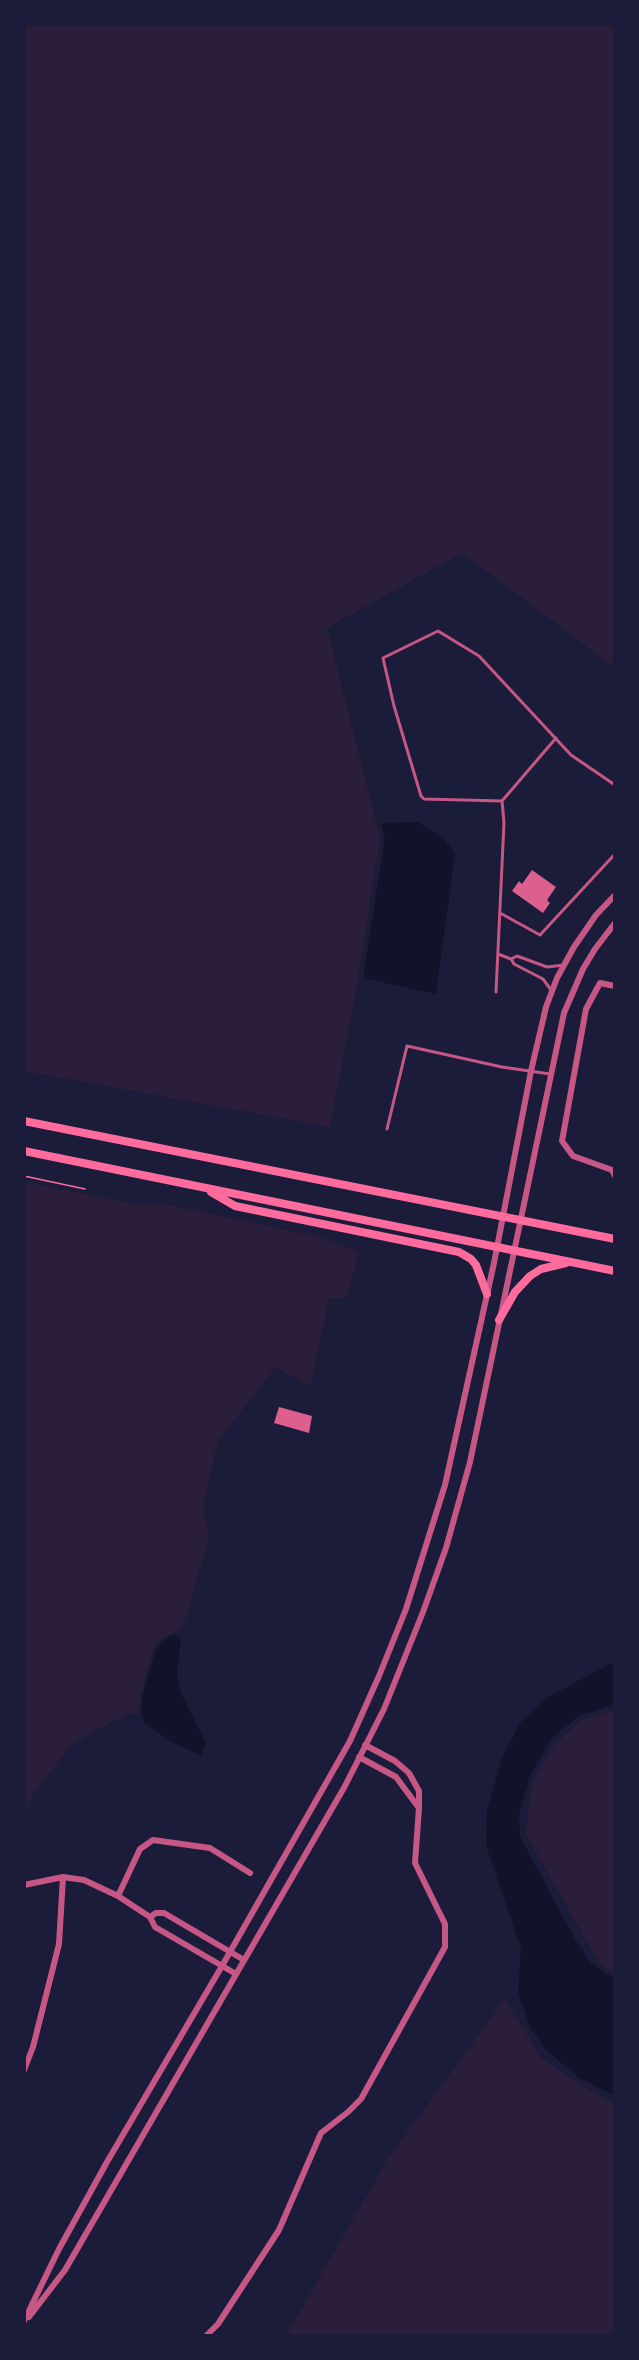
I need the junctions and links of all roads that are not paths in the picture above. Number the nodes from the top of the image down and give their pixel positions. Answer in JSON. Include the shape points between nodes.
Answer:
{"nodes":[{"id":1,"x":556,"y":738,"type":"junction"},
{"id":2,"x":615,"y":785,"type":"edge"},
{"id":3,"x":502,"y":801,"type":"junction"},
{"id":4,"x":615,"y":854,"type":"edge"},
{"id":5,"x":615,"y":895,"type":"edge"},
{"id":6,"x":500,"y":913,"type":"junction"},
{"id":7,"x":615,"y":923,"type":"edge"},
{"id":8,"x":498,"y":954,"type":"junction"},
{"id":9,"x":511,"y":959,"type":"junction"},
{"id":10,"x":564,"y":965,"type":"junction"},
{"id":11,"x":615,"y":986,"type":"edge"},
{"id":12,"x":552,"y":991,"type":"junction"},
{"id":13,"x":496,"y":993,"type":"dead end"},
{"id":14,"x":531,"y":1071,"type":"junction"},
{"id":15,"x":550,"y":1074,"type":"junction"},
{"id":16,"x":28,"y":1122,"type":"edge"},
{"id":17,"x":387,"y":1129,"type":"dead end"},
{"id":18,"x":24,"y":1151,"type":"edge"},
{"id":19,"x":615,"y":1176,"type":"edge"},
{"id":20,"x":203,"y":1187,"type":"junction"},
{"id":21,"x":503,"y":1216,"type":"junction"},
{"id":22,"x":520,"y":1220,"type":"junction"},
{"id":23,"x":615,"y":1239,"type":"edge"},
{"id":24,"x":497,"y":1246,"type":"junction"},
{"id":25,"x":513,"y":1250,"type":"junction"},
{"id":26,"x":571,"y":1262,"type":"junction"},
{"id":27,"x":615,"y":1271,"type":"edge"},
{"id":28,"x":487,"y":1294,"type":"junction"},
{"id":29,"x":499,"y":1320,"type":"junction"},
{"id":30,"x":350,"y":1741,"type":"junction"},
{"id":31,"x":364,"y":1747,"type":"junction"},
{"id":32,"x":359,"y":1757,"type":"junction"},
{"id":33,"x":403,"y":1767,"type":"junction"},
{"id":34,"x":396,"y":1777,"type":"junction"},
{"id":35,"x":419,"y":1808,"type":"junction"},
{"id":36,"x":250,"y":1874,"type":"dead end"},
{"id":37,"x":63,"y":1877,"type":"junction"},
{"id":38,"x":24,"y":1885,"type":"edge"},
{"id":39,"x":118,"y":1896,"type":"junction"},
{"id":40,"x":150,"y":1917,"type":"junction"},
{"id":41,"x":230,"y":1952,"type":"junction"},
{"id":42,"x":244,"y":1960,"type":"junction"},
{"id":43,"x":222,"y":1966,"type":"junction"},
{"id":44,"x":236,"y":1974,"type":"junction"},
{"id":45,"x":24,"y":2070,"type":"edge"},
{"id":46,"x":24,"y":2322,"type":"edge"},
{"id":47,"x":206,"y":2336,"type":"edge"}],
"edges":[{"from":1,"to":2,"type":"lane","via":[[577,760]]},
{"from":1,"to":3,"type":"lane"},
{"from":1,"to":3,"type":"lane","via":[[478,656],[438,631],[383,658],[421,796]]},
{"from":3,"to":6,"type":"lane"},
{"from":4,"to":6,"type":"lane","via":[[540,935]]},
{"from":5,"to":10,"type":"street","via":[[584,932]]},
{"from":6,"to":8,"type":"lane"},
{"from":7,"to":15,"type":"street","via":[[572,992]]},
{"from":8,"to":9,"type":"lane"},
{"from":8,"to":13,"type":"lane"},
{"from":9,"to":10,"type":"lane","via":[[517,956],[547,967]]},
{"from":9,"to":12,"type":"lane","via":[[543,979]]},
{"from":10,"to":12,"type":"street"},
{"from":11,"to":19,"type":"street","via":[[600,984],[586,1009],[562,1141],[573,1156],[612,1170]]},
{"from":12,"to":14,"type":"street"},
{"from":14,"to":15,"type":"lane"},
{"from":14,"to":17,"type":"lane","via":[[407,1046]]},
{"from":14,"to":21,"type":"street"},
{"from":15,"to":22,"type":"street"},
{"from":16,"to":21,"type":"main road"},
{"from":18,"to":20,"type":"main road"},
{"from":20,"to":24,"type":"main road"},
{"from":20,"to":28,"type":"main road","via":[[235,1206],[459,1252],[476,1265]]},
{"from":21,"to":22,"type":"main road"},
{"from":21,"to":24,"type":"street"},
{"from":22,"to":23,"type":"main road"},
{"from":22,"to":25,"type":"street"},
{"from":24,"to":25,"type":"main road"},
{"from":24,"to":28,"type":"street"},
{"from":25,"to":26,"type":"main road"},
{"from":25,"to":29,"type":"street"},
{"from":26,"to":27,"type":"main road"},
{"from":26,"to":29,"type":"main road","via":[[541,1269],[530,1276],[515,1292]]},
{"from":28,"to":30,"type":"street","via":[[452,1457],[427,1546],[402,1619]]},
{"from":29,"to":31,"type":"street","via":[[470,1461],[446,1548],[384,1709]]},
{"from":30,"to":31,"type":"street"},
{"from":30,"to":41,"type":"street"},
{"from":31,"to":32,"type":"street"},
{"from":31,"to":33,"type":"street"},
{"from":32,"to":34,"type":"street"},
{"from":32,"to":42,"type":"street"},
{"from":33,"to":34,"type":"street"},
{"from":33,"to":35,"type":"street","via":[[419,1791]]},
{"from":34,"to":35,"type":"street"},
{"from":35,"to":47,"type":"street","via":[[415,1863],[445,1924],[445,1947],[361,2098],[321,2133],[279,2230],[218,2324]]},
{"from":36,"to":39,"type":"street","via":[[210,1848],[153,1840],[140,1849]]},
{"from":37,"to":38,"type":"street"},
{"from":37,"to":39,"type":"street","via":[[84,1880]]},
{"from":37,"to":45,"type":"street","via":[[59,1944]]},
{"from":39,"to":40,"type":"street"},
{"from":40,"to":41,"type":"street","via":[[164,1913]]},
{"from":40,"to":43,"type":"street","via":[[155,1927]]},
{"from":41,"to":42,"type":"street"},
{"from":41,"to":43,"type":"street"},
{"from":42,"to":44,"type":"street"},
{"from":43,"to":44,"type":"street"},
{"from":43,"to":46,"type":"street","via":[[107,2162]]},
{"from":44,"to":46,"type":"street","via":[[65,2270]]}]}
